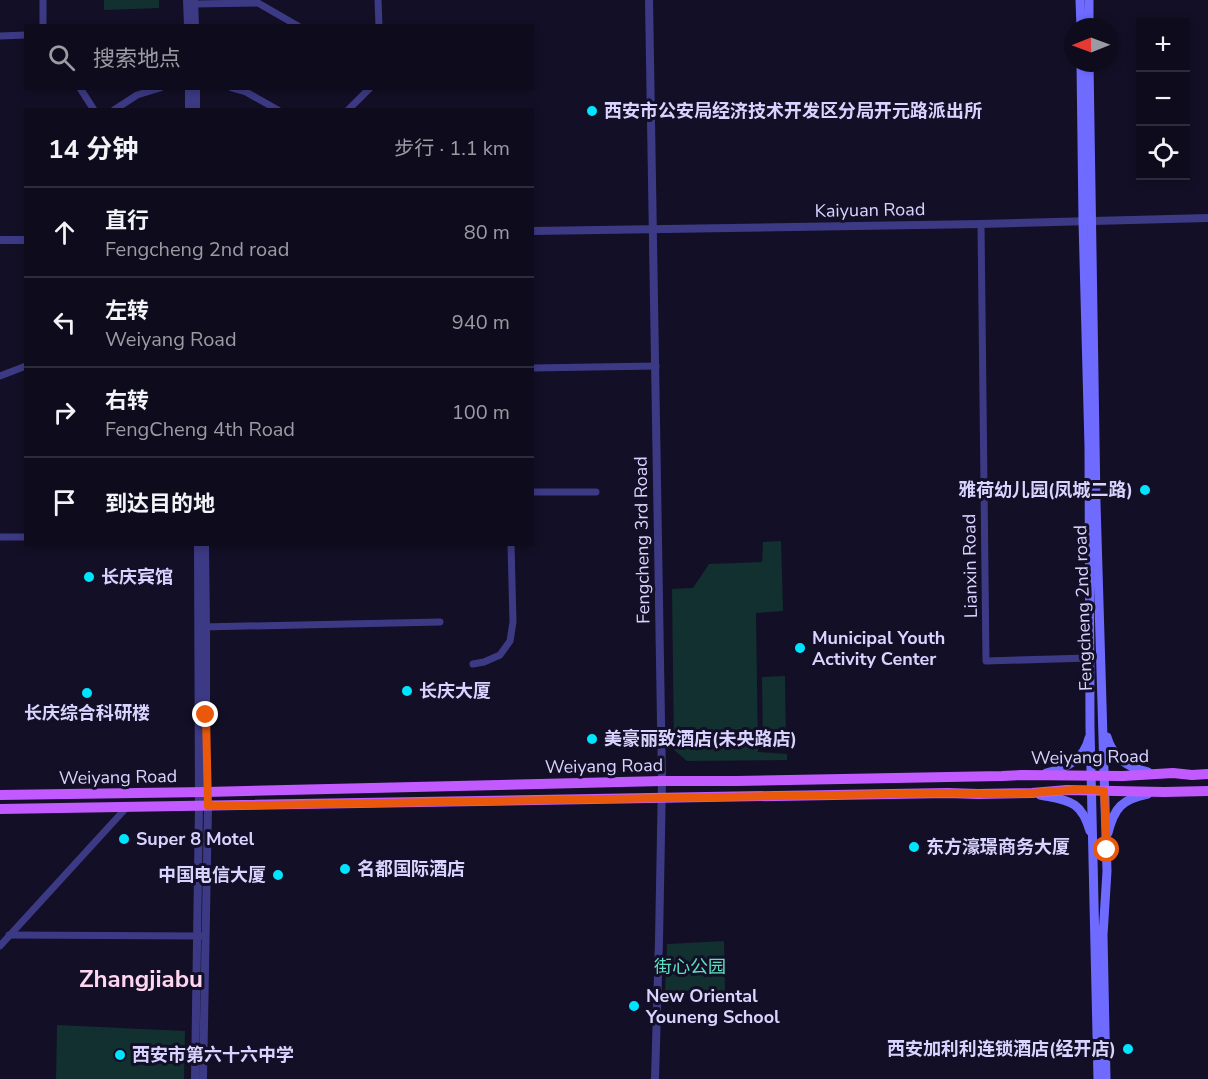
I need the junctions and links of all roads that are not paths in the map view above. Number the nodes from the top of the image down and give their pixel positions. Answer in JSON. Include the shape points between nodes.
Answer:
{"nodes":[{"id":1,"x":43,"y":0,"type":"edge"},
{"id":2,"x":378,"y":0,"type":"edge"},
{"id":3,"x":649,"y":0,"type":"edge"},
{"id":4,"x":1080,"y":0,"type":"edge"},
{"id":5,"x":1089,"y":0,"type":"edge"},
{"id":6,"x":192,"y":1,"type":"edge"},
{"id":7,"x":1081,"y":18,"type":"edge"},
{"id":8,"x":1089,"y":18,"type":"edge"},
{"id":9,"x":43,"y":24,"type":"edge"},
{"id":10,"x":188,"y":24,"type":"edge"},
{"id":11,"x":195,"y":24,"type":"edge"},
{"id":12,"x":295,"y":24,"type":"edge"},
{"id":13,"x":380,"y":24,"type":"edge"},
{"id":14,"x":24,"y":35,"type":"edge"},
{"id":15,"x":0,"y":36,"type":"edge"},
{"id":16,"x":1081,"y":72,"type":"edge"},
{"id":17,"x":1089,"y":72,"type":"edge"},
{"id":18,"x":81,"y":90,"type":"edge"},
{"id":19,"x":153,"y":90,"type":"edge"},
{"id":20,"x":189,"y":90,"type":"edge"},
{"id":21,"x":195,"y":90,"type":"edge"},
{"id":22,"x":239,"y":90,"type":"edge"},
{"id":23,"x":368,"y":90,"type":"edge"},
{"id":24,"x":93,"y":108,"type":"edge"},
{"id":25,"x":117,"y":108,"type":"edge"},
{"id":26,"x":189,"y":108,"type":"edge"},
{"id":27,"x":196,"y":108,"type":"edge"},
{"id":28,"x":274,"y":108,"type":"edge"},
{"id":29,"x":350,"y":108,"type":"edge"},
{"id":30,"x":1208,"y":218,"type":"edge"},
{"id":31,"x":1088,"y":221,"type":"junction"},
{"id":32,"x":981,"y":224,"type":"junction"},
{"id":33,"x":653,"y":230,"type":"junction"},
{"id":34,"x":534,"y":231,"type":"edge"},
{"id":35,"x":0,"y":240,"type":"edge"},
{"id":36,"x":24,"y":240,"type":"edge"},
{"id":37,"x":656,"y":366,"type":"junction"},
{"id":38,"x":24,"y":367,"type":"edge"},
{"id":39,"x":534,"y":368,"type":"edge"},
{"id":40,"x":0,"y":376,"type":"edge"},
{"id":41,"x":534,"y":492,"type":"edge"},
{"id":42,"x":596,"y":492,"type":"dead end"},
{"id":43,"x":0,"y":537,"type":"edge"},
{"id":44,"x":24,"y":537,"type":"edge"},
{"id":45,"x":198,"y":546,"type":"edge"},
{"id":46,"x":205,"y":546,"type":"edge"},
{"id":47,"x":511,"y":546,"type":"edge"},
{"id":48,"x":440,"y":622,"type":"dead end"},
{"id":49,"x":203,"y":627,"type":"junction"},
{"id":50,"x":1089,"y":658,"type":"junction"},
{"id":51,"x":473,"y":664,"type":"dead end"},
{"id":52,"x":1102,"y":713,"type":"junction"},
{"id":53,"x":1090,"y":727,"type":"junction"},
{"id":54,"x":1154,"y":773,"type":"junction"},
{"id":55,"x":1208,"y":774,"type":"edge"},
{"id":56,"x":1039,"y":775,"type":"junction"},
{"id":57,"x":1091,"y":775,"type":"junction"},
{"id":58,"x":1104,"y":775,"type":"junction"},
{"id":59,"x":662,"y":781,"type":"junction"},
{"id":60,"x":1092,"y":789,"type":"junction"},
{"id":61,"x":1208,"y":790,"type":"edge"},
{"id":62,"x":1104,"y":791,"type":"junction"},
{"id":63,"x":203,"y":792,"type":"junction"},
{"id":64,"x":1164,"y":792,"type":"junction"},
{"id":65,"x":1032,"y":793,"type":"junction"},
{"id":66,"x":0,"y":795,"type":"edge"},
{"id":67,"x":662,"y":797,"type":"junction"},
{"id":68,"x":203,"y":806,"type":"junction"},
{"id":69,"x":127,"y":807,"type":"junction"},
{"id":70,"x":0,"y":809,"type":"edge"},
{"id":71,"x":1107,"y":850,"type":"junction"},
{"id":72,"x":1094,"y":853,"type":"junction"},
{"id":73,"x":9,"y":935,"type":"junction"},
{"id":74,"x":201,"y":936,"type":"junction"},
{"id":75,"x":0,"y":946,"type":"edge"},
{"id":76,"x":195,"y":1079,"type":"edge"},
{"id":77,"x":203,"y":1079,"type":"edge"},
{"id":78,"x":655,"y":1079,"type":"edge"},
{"id":79,"x":1098,"y":1079,"type":"edge"},
{"id":80,"x":1106,"y":1079,"type":"edge"}],
"edges":[{"from":1,"to":9,"type":"street"},
{"from":2,"to":13,"type":"street"},
{"from":3,"to":33,"type":"street","name":"Fengcheng 3rd Road"},
{"from":4,"to":7,"type":"main road"},
{"from":5,"to":8,"type":"main road"},
{"from":6,"to":10,"type":"street"},
{"from":6,"to":11,"type":"street"},
{"from":6,"to":12,"type":"street","via":[[258,3]]},
{"from":14,"to":15,"type":"street"},
{"from":16,"to":31,"type":"main road","name":"Fengcheng 2nd road"},
{"from":17,"to":31,"type":"main road","name":"Fengcheng 2nd road"},
{"from":18,"to":24,"type":"street"},
{"from":19,"to":25,"type":"street"},
{"from":20,"to":26,"type":"street"},
{"from":21,"to":27,"type":"street"},
{"from":22,"to":28,"type":"street"},
{"from":23,"to":29,"type":"street"},
{"from":30,"to":31,"type":"street","name":"Kaiyuan Road"},
{"from":31,"to":32,"type":"street","name":"Kaiyuan Road"},
{"from":31,"to":50,"type":"main road","name":"Fengcheng 2nd road"},
{"from":31,"to":52,"type":"main road","name":"Fengcheng 2nd road"},
{"from":32,"to":33,"type":"street","name":"Kaiyuan Road"},
{"from":32,"to":50,"type":"street","name":"Lianxin Road","via":[[986,661]]},
{"from":33,"to":34,"type":"street","name":"Kaiyuan Road"},
{"from":33,"to":37,"type":"street","name":"Fengcheng 3rd Road"},
{"from":35,"to":36,"type":"street"},
{"from":37,"to":39,"type":"street"},
{"from":37,"to":59,"type":"street","name":"Fengcheng 3rd Road"},
{"from":38,"to":40,"type":"street"},
{"from":41,"to":42,"type":"street"},
{"from":43,"to":44,"type":"street"},
{"from":45,"to":49,"type":"street"},
{"from":46,"to":49,"type":"street"},
{"from":47,"to":51,"type":"street","via":[[510,641],[500,655]]},
{"from":48,"to":49,"type":"street"},
{"from":49,"to":63,"type":"street"},
{"from":50,"to":53,"type":"main road","name":"Fengcheng 2nd road"},
{"from":52,"to":54,"type":"main road","via":[[1109,745],[1116,756],[1140,771]]},
{"from":52,"to":58,"type":"main road","name":"Fengcheng 2nd road"},
{"from":53,"to":56,"type":"main road","via":[[1086,748],[1073,763]]},
{"from":53,"to":57,"type":"main road","name":"Fengcheng 2nd road"},
{"from":54,"to":55,"type":"main road","name":"Weiyang Road"},
{"from":54,"to":58,"type":"main road","name":"Weiyang Road"},
{"from":56,"to":57,"type":"main road","name":"Weiyang Road"},
{"from":56,"to":59,"type":"main road","name":"Weiyang Road"},
{"from":57,"to":58,"type":"main road","name":"Weiyang Road"},
{"from":57,"to":60,"type":"main road","name":"Fengcheng 2nd road"},
{"from":58,"to":62,"type":"main road","name":"Fengcheng 2nd road"},
{"from":59,"to":63,"type":"main road","name":"Weiyang Road"},
{"from":59,"to":67,"type":"street","name":"Fengcheng 3rd Road"},
{"from":60,"to":62,"type":"main road","name":"Weiyang Road"},
{"from":60,"to":65,"type":"main road","name":"Weiyang Road"},
{"from":60,"to":72,"type":"main road","name":"Fengcheng 2nd road"},
{"from":61,"to":64,"type":"main road","name":"Weiyang Road"},
{"from":62,"to":64,"type":"main road","name":"Weiyang Road"},
{"from":62,"to":71,"type":"main road","name":"Fengcheng 2nd road"},
{"from":63,"to":66,"type":"main road","name":"Weiyang Road"},
{"from":63,"to":68,"type":"street"},
{"from":64,"to":71,"type":"main road","via":[[1135,797],[1120,806],[1113,816]]},
{"from":65,"to":67,"type":"main road","name":"Weiyang Road"},
{"from":65,"to":72,"type":"main road","via":[[1075,804],[1085,817]]},
{"from":67,"to":68,"type":"main road","name":"Weiyang Road"},
{"from":67,"to":78,"type":"street","name":"Fengcheng 3rd Road"},
{"from":68,"to":69,"type":"main road","name":"Weiyang Road"},
{"from":68,"to":74,"type":"street"},
{"from":69,"to":70,"type":"main road","name":"Weiyang Road"},
{"from":69,"to":73,"type":"street"},
{"from":71,"to":80,"type":"main road","name":"Fengcheng 2nd road","via":[[1103,935]]},
{"from":72,"to":79,"type":"main road","name":"Fengcheng 2nd road"},
{"from":73,"to":74,"type":"street"},
{"from":73,"to":75,"type":"street"},
{"from":74,"to":76,"type":"street"},
{"from":74,"to":77,"type":"street"}]}
